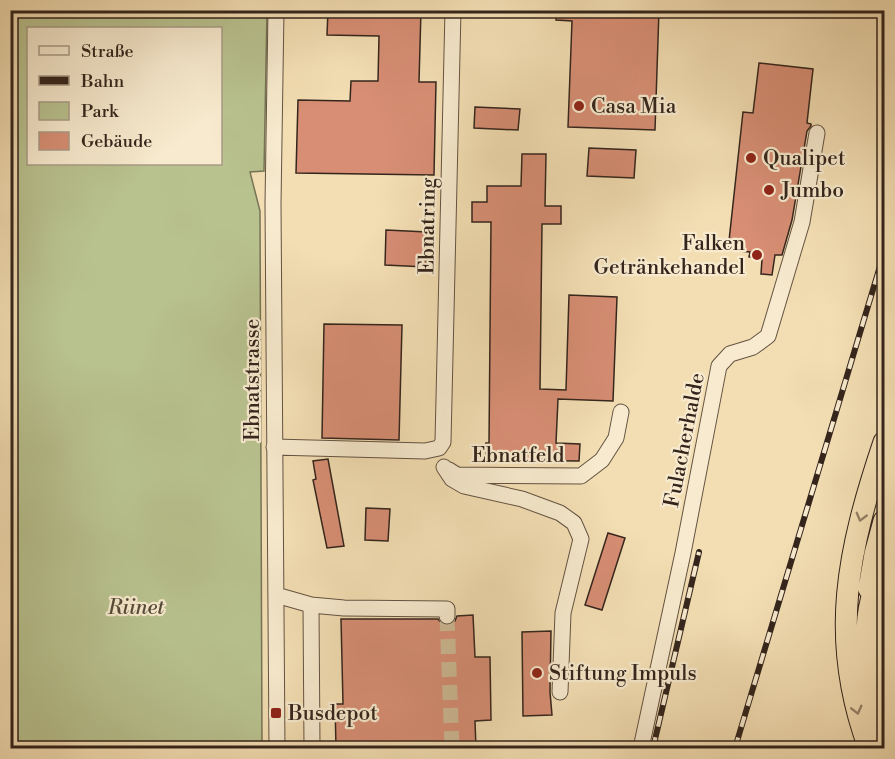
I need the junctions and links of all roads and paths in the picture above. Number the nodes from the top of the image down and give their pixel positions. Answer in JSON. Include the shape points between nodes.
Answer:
{"nodes":[{"id":1,"x":276,"y":10,"type":"edge"},
{"id":2,"x":453,"y":10,"type":"edge"},
{"id":3,"x":817,"y":133,"type":"dead end"},
{"id":4,"x":621,"y":412,"type":"dead end"},
{"id":5,"x":885,"y":441,"type":"edge"},
{"id":6,"x":443,"y":442,"type":"junction"},
{"id":7,"x":274,"y":447,"type":"junction"},
{"id":8,"x":444,"y":467,"type":"junction"},
{"id":9,"x":885,"y":521,"type":"edge"},
{"id":10,"x":885,"y":570,"type":"edge"},
{"id":11,"x":276,"y":594,"type":"junction"},
{"id":12,"x":311,"y":605,"type":"junction"},
{"id":13,"x":447,"y":616,"type":"dead end"},
{"id":14,"x":867,"y":623,"type":"junction"},
{"id":15,"x":560,"y":692,"type":"dead end"},
{"id":16,"x":885,"y":736,"type":"edge"},
{"id":17,"x":277,"y":748,"type":"edge"},
{"id":18,"x":312,"y":748,"type":"edge"},
{"id":19,"x":641,"y":748,"type":"edge"},
{"id":20,"x":869,"y":748,"type":"edge"}],
"edges":[{"from":1,"to":7,"type":"street","name":"Ebnatstrasse"},
{"from":2,"to":6,"type":"street","name":"Ebnatring"},
{"from":3,"to":19,"type":"street","name":"Fulacherhalde","via":[[802,222],[768,336],[753,347],[730,354],[719,366]]},
{"from":4,"to":8,"type":"street","name":"Ebnatfeld","via":[[616,438],[603,460],[581,476],[457,476]]},
{"from":5,"to":20,"type":"highway","one_way":true,"via":[[856,537],[845,612],[849,674]]},
{"from":6,"to":7,"type":"street","via":[[439,448],[424,451]]},
{"from":6,"to":8,"type":"street","name":"Ebnatring"},
{"from":7,"to":11,"type":"street","name":"Ebnatstrasse"},
{"from":8,"to":15,"type":"street","name":"Ebnatfeld","via":[[452,479],[464,486],[522,499],[560,513],[574,523],[581,539],[563,613]]},
{"from":9,"to":14,"type":"highway","via":[[872,563]]},
{"from":10,"to":14,"type":"highway"},
{"from":11,"to":12,"type":"street"},
{"from":11,"to":17,"type":"street","name":"Ebnatstrasse"},
{"from":12,"to":13,"type":"street","via":[[447,609]]},
{"from":12,"to":18,"type":"street"},
{"from":14,"to":16,"type":"highway","via":[[870,680]]}]}
